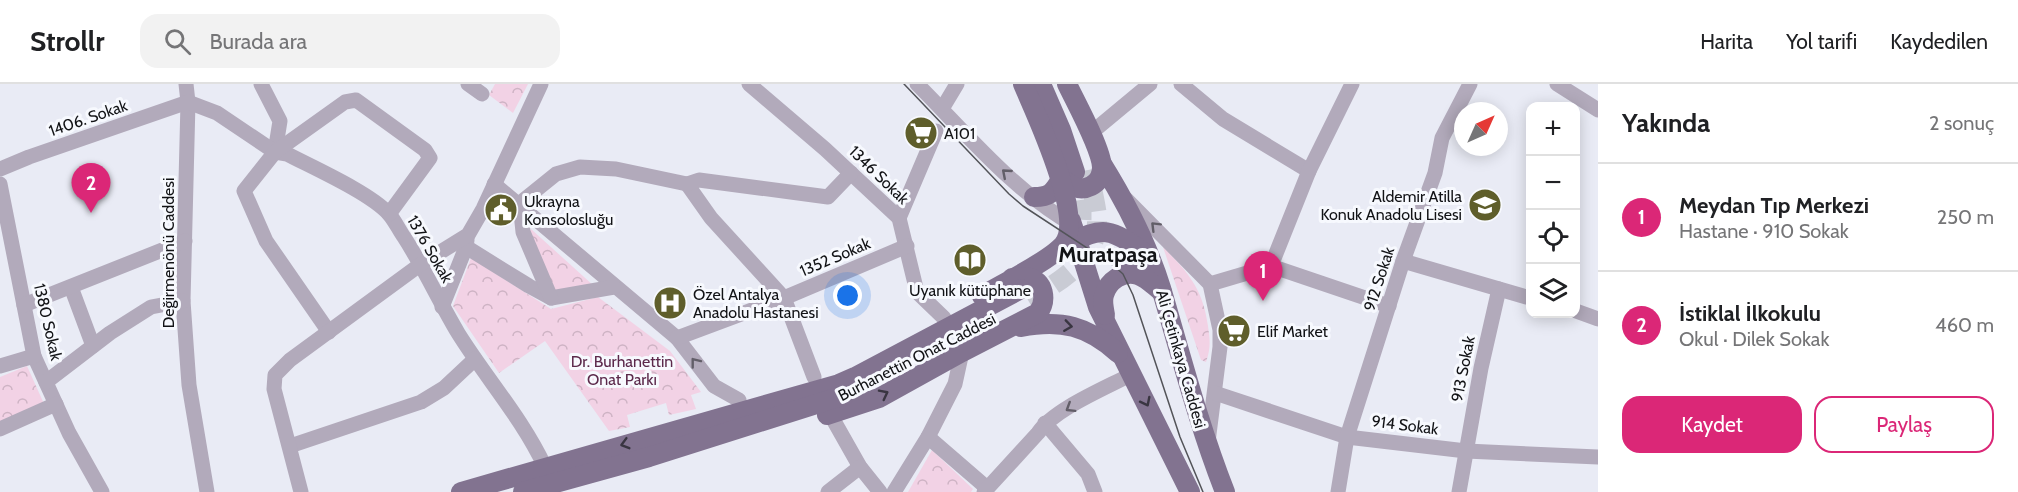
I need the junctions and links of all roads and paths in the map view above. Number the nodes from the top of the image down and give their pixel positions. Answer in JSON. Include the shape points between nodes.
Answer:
{"nodes":[{"id":1,"x":186,"y":84,"type":"edge"},
{"id":2,"x":261,"y":84,"type":"edge"},
{"id":3,"x":468,"y":84,"type":"edge"},
{"id":4,"x":541,"y":84,"type":"edge"},
{"id":5,"x":749,"y":84,"type":"edge"},
{"id":6,"x":917,"y":84,"type":"edge"},
{"id":7,"x":957,"y":84,"type":"edge"},
{"id":8,"x":1023,"y":84,"type":"edge"},
{"id":9,"x":1041,"y":84,"type":"edge"},
{"id":10,"x":1055,"y":84,"type":"edge"},
{"id":11,"x":1067,"y":84,"type":"edge"},
{"id":12,"x":1150,"y":84,"type":"edge"},
{"id":13,"x":1180,"y":84,"type":"edge"},
{"id":14,"x":1352,"y":84,"type":"edge"},
{"id":15,"x":1470,"y":84,"type":"edge"},
{"id":16,"x":1558,"y":84,"type":"edge"},
{"id":17,"x":482,"y":94,"type":"dead end"},
{"id":18,"x":188,"y":102,"type":"junction"},
{"id":19,"x":945,"y":104,"type":"dead end"},
{"id":20,"x":1598,"y":110,"type":"edge"},
{"id":21,"x":936,"y":131,"type":"dead end"},
{"id":22,"x":1090,"y":134,"type":"junction"},
{"id":23,"x":275,"y":152,"type":"junction"},
{"id":24,"x":0,"y":169,"type":"edge"},
{"id":25,"x":1081,"y":171,"type":"junction"},
{"id":26,"x":1309,"y":171,"type":"junction"},
{"id":27,"x":851,"y":173,"type":"junction"},
{"id":28,"x":0,"y":184,"type":"edge"},
{"id":29,"x":495,"y":184,"type":"junction"},
{"id":30,"x":687,"y":184,"type":"junction"},
{"id":31,"x":1119,"y":192,"type":"junction"},
{"id":32,"x":1034,"y":197,"type":"junction"},
{"id":33,"x":520,"y":203,"type":"junction"},
{"id":34,"x":389,"y":214,"type":"junction"},
{"id":35,"x":899,"y":218,"type":"junction"},
{"id":36,"x":1074,"y":225,"type":"junction"},
{"id":37,"x":185,"y":241,"type":"junction"},
{"id":38,"x":467,"y":241,"type":"junction"},
{"id":39,"x":907,"y":246,"type":"junction"},
{"id":40,"x":1148,"y":256,"type":"junction"},
{"id":41,"x":1403,"y":261,"type":"junction"},
{"id":42,"x":421,"y":264,"type":"junction"},
{"id":43,"x":1270,"y":266,"type":"junction"},
{"id":44,"x":1209,"y":284,"type":"junction"},
{"id":45,"x":71,"y":287,"type":"junction"},
{"id":46,"x":614,"y":287,"type":"junction"},
{"id":47,"x":1020,"y":289,"type":"junction"},
{"id":48,"x":1498,"y":289,"type":"junction"},
{"id":49,"x":1162,"y":292,"type":"junction"},
{"id":50,"x":1526,"y":297,"type":"edge"},
{"id":51,"x":551,"y":298,"type":"junction"},
{"id":52,"x":784,"y":298,"type":"junction"},
{"id":53,"x":183,"y":301,"type":"junction"},
{"id":54,"x":24,"y":305,"type":"junction"},
{"id":55,"x":1389,"y":306,"type":"junction"},
{"id":56,"x":442,"y":307,"type":"junction"},
{"id":57,"x":1580,"y":313,"type":"edge"},
{"id":58,"x":944,"y":318,"type":"junction"},
{"id":59,"x":1598,"y":319,"type":"edge"},
{"id":60,"x":1107,"y":325,"type":"junction"},
{"id":61,"x":1010,"y":329,"type":"junction"},
{"id":62,"x":329,"y":332,"type":"junction"},
{"id":63,"x":677,"y":338,"type":"junction"},
{"id":64,"x":93,"y":346,"type":"junction"},
{"id":65,"x":962,"y":352,"type":"junction"},
{"id":66,"x":34,"y":356,"type":"junction"},
{"id":67,"x":475,"y":359,"type":"junction"},
{"id":68,"x":0,"y":366,"type":"edge"},
{"id":69,"x":1128,"y":366,"type":"junction"},
{"id":70,"x":814,"y":377,"type":"junction"},
{"id":71,"x":45,"y":382,"type":"junction"},
{"id":72,"x":1215,"y":393,"type":"junction"},
{"id":73,"x":738,"y":400,"type":"junction"},
{"id":74,"x":56,"y":404,"type":"junction"},
{"id":75,"x":830,"y":414,"type":"junction"},
{"id":76,"x":1045,"y":423,"type":"junction"},
{"id":77,"x":0,"y":429,"type":"edge"},
{"id":78,"x":684,"y":436,"type":"junction"},
{"id":79,"x":928,"y":437,"type":"junction"},
{"id":80,"x":1347,"y":437,"type":"junction"},
{"id":81,"x":290,"y":446,"type":"junction"},
{"id":82,"x":1207,"y":448,"type":"junction"},
{"id":83,"x":1466,"y":451,"type":"junction"},
{"id":84,"x":1598,"y":458,"type":"edge"},
{"id":85,"x":545,"y":467,"type":"junction"},
{"id":86,"x":861,"y":467,"type":"junction"},
{"id":87,"x":985,"y":490,"type":"edge"},
{"id":88,"x":102,"y":492,"type":"edge"},
{"id":89,"x":207,"y":492,"type":"edge"},
{"id":90,"x":301,"y":492,"type":"edge"},
{"id":91,"x":461,"y":492,"type":"edge"},
{"id":92,"x":523,"y":492,"type":"edge"},
{"id":93,"x":828,"y":492,"type":"edge"},
{"id":94,"x":880,"y":492,"type":"edge"},
{"id":95,"x":894,"y":492,"type":"edge"},
{"id":96,"x":1095,"y":492,"type":"edge"},
{"id":97,"x":1190,"y":492,"type":"edge"},
{"id":98,"x":1225,"y":492,"type":"edge"},
{"id":99,"x":1338,"y":492,"type":"edge"},
{"id":100,"x":1459,"y":492,"type":"edge"}],
"edges":[{"from":1,"to":18,"type":"street","name":"Değirmenönü Caddesi"},
{"from":2,"to":23,"type":"street","via":[[280,121]]},
{"from":3,"to":17,"type":"street"},
{"from":4,"to":29,"type":"street"},
{"from":5,"to":27,"type":"street","name":"1346 Sokak"},
{"from":32,"to":6,"type":"street","one_way":true},
{"from":7,"to":19,"type":"street"},
{"from":8,"to":25,"type":"main road"},
{"from":9,"to":25,"type":"main road"},
{"from":10,"to":25,"type":"main road","via":[[1080,144]]},
{"from":11,"to":22,"type":"main road"},
{"from":12,"to":22,"type":"street"},
{"from":13,"to":26,"type":"street","via":[[1223,119]]},
{"from":14,"to":26,"type":"street"},
{"from":15,"to":41,"type":"street","name":"912 Sokak","via":[[1442,138],[1435,173]]},
{"from":16,"to":20,"type":"street"},
{"from":18,"to":23,"type":"street","name":"1376 Sokak","via":[[217,113]]},
{"from":18,"to":24,"type":"street","name":"1406. Sokak"},
{"from":18,"to":37,"type":"street","name":"Değirmenönü Caddesi"},
{"from":21,"to":35,"type":"street"},
{"from":22,"to":25,"type":"main road"},
{"from":23,"to":34,"type":"street","name":"1376 Sokak","via":[[287,154],[360,193]]},
{"from":23,"to":34,"type":"street","via":[[345,102],[356,100],[425,150],[430,158]]},
{"from":23,"to":62,"type":"street","via":[[244,191],[266,241]]},
{"from":25,"to":31,"type":"main road","name":"Ali Çetinkaya Caddesi"},
{"from":25,"to":32,"type":"main road","via":[[1045,197]]},
{"from":25,"to":36,"type":"main road"},
{"from":26,"to":43,"type":"street"},
{"from":27,"to":30,"type":"street","via":[[828,197],[699,180]]},
{"from":27,"to":35,"type":"street","name":"1346 Sokak"},
{"from":28,"to":54,"type":"street","name":"1380 Sokak"},
{"from":29,"to":33,"type":"street"},
{"from":29,"to":38,"type":"street"},
{"from":30,"to":33,"type":"street","via":[[616,169],[580,167],[556,174]]},
{"from":30,"to":52,"type":"street","via":[[711,218]]},
{"from":31,"to":40,"type":"main road","name":"Ali Çetinkaya Caddesi"},
{"from":44,"to":31,"type":"street","one_way":true},
{"from":32,"to":36,"type":"street"},
{"from":33,"to":46,"type":"street"},
{"from":33,"to":51,"type":"street","via":[[523,232]]},
{"from":34,"to":42,"type":"street","name":"1376 Sokak"},
{"from":35,"to":39,"type":"street","name":"1346 Sokak"},
{"from":36,"to":40,"type":"main road","via":[[1112,232]]},
{"from":36,"to":47,"type":"main road","name":"Burhanettin Onat Caddesi","via":[[1064,244]]},
{"from":36,"to":60,"type":"main road"},
{"from":37,"to":45,"type":"street"},
{"from":37,"to":53,"type":"street","name":"Değirmenönü Caddesi"},
{"from":38,"to":42,"type":"street"},
{"from":38,"to":51,"type":"street"},
{"from":38,"to":56,"type":"street"},
{"from":39,"to":52,"type":"street","name":"1352 Sokak"},
{"from":39,"to":58,"type":"street","name":"1346 Sokak","via":[[917,291]]},
{"from":40,"to":49,"type":"main road","name":"Ali Çetinkaya Caddesi"},
{"from":41,"to":48,"type":"street"},
{"from":41,"to":55,"type":"street","name":"912 Sokak"},
{"from":42,"to":56,"type":"street","name":"1376 Sokak"},
{"from":42,"to":62,"type":"street"},
{"from":43,"to":44,"type":"street"},
{"from":43,"to":55,"type":"street"},
{"from":44,"to":72,"type":"street","via":[[1220,330]]},
{"from":45,"to":54,"type":"street"},
{"from":45,"to":64,"type":"street"},
{"from":46,"to":51,"type":"street"},
{"from":46,"to":63,"type":"street"},
{"from":47,"to":58,"type":"main road","name":"Burhanettin Onat Caddesi"},
{"from":47,"to":61,"type":"main road","via":[[1028,277],[1041,287],[1044,298],[1038,313]]},
{"from":47,"to":78,"type":"main road","name":"Burhanettin Onat Caddesi","via":[[847,380]]},
{"from":48,"to":50,"type":"street"},
{"from":48,"to":83,"type":"street","name":"913 Sokak"},
{"from":49,"to":60,"type":"main road","via":[[1136,274],[1116,278],[1104,296]]},
{"from":49,"to":82,"type":"main road","name":"Ali Çetinkaya Caddesi"},
{"from":52,"to":63,"type":"street","name":"1352 Sokak"},
{"from":52,"to":70,"type":"street"},
{"from":53,"to":64,"type":"street","via":[[151,307]]},
{"from":53,"to":89,"type":"street","name":"Değirmenönü Caddesi","via":[[189,385]]},
{"from":54,"to":66,"type":"street","name":"1380 Sokak"},
{"from":55,"to":80,"type":"street","name":"912 Sokak"},
{"from":56,"to":67,"type":"street","name":"1376 Sokak"},
{"from":57,"to":59,"type":"street"},
{"from":58,"to":70,"type":"main road","name":"Burhanettin Onat Caddesi","via":[[857,363]]},
{"from":60,"to":69,"type":"main road"},
{"from":61,"to":65,"type":"main road","name":"Burhanettin Onat Caddesi"},
{"from":61,"to":69,"type":"main road","one_way":true,"via":[[1044,324],[1079,327],[1105,341]]},
{"from":62,"to":81,"type":"street","via":[[275,375],[274,389]]},
{"from":73,"to":63,"type":"street","one_way":true,"via":[[714,386]]},
{"from":64,"to":71,"type":"street"},
{"from":75,"to":65,"type":"main road","name":"Burhanettin Onat Caddesi","one_way":true,"via":[[879,398]]},
{"from":65,"to":79,"type":"street","via":[[956,384]]},
{"from":66,"to":68,"type":"street"},
{"from":66,"to":71,"type":"street","name":"1380 Sokak"},
{"from":67,"to":81,"type":"street","via":[[444,388],[421,402]]},
{"from":67,"to":85,"type":"street","name":"1376 Sokak","via":[[504,398]]},
{"from":69,"to":76,"type":"street","one_way":true},
{"from":69,"to":97,"type":"main road","one_way":true},
{"from":70,"to":73,"type":"main road","name":"Burhanettin Onat Caddesi"},
{"from":71,"to":74,"type":"street","name":"1380 Sokak"},
{"from":72,"to":80,"type":"street","name":"914 Sokak"},
{"from":72,"to":82,"type":"street"},
{"from":73,"to":78,"type":"main road","name":"Burhanettin Onat Caddesi","via":[[697,417]]},
{"from":74,"to":77,"type":"street"},
{"from":74,"to":88,"type":"street","name":"1380 Sokak"},
{"from":75,"to":78,"type":"main road","name":"Burhanettin Onat Caddesi","via":[[705,447]]},
{"from":75,"to":86,"type":"street"},
{"from":76,"to":87,"type":"street"},
{"from":76,"to":96,"type":"street","via":[[1088,474]]},
{"from":78,"to":85,"type":"main road","name":"Burhanettin Onat Caddesi","one_way":true},
{"from":78,"to":92,"type":"main road"},
{"from":79,"to":87,"type":"street"},
{"from":79,"to":95,"type":"street"},
{"from":80,"to":83,"type":"street","name":"914 Sokak"},
{"from":80,"to":99,"type":"street","name":"912 Sokak"},
{"from":81,"to":90,"type":"street"},
{"from":82,"to":98,"type":"main road","name":"Ali Çetinkaya Caddesi"},
{"from":83,"to":84,"type":"street","name":"914 Sokak"},
{"from":83,"to":100,"type":"street","name":"913 Sokak"},
{"from":85,"to":91,"type":"main road","name":"Burhanettin Onat Caddesi"},
{"from":86,"to":93,"type":"street"},
{"from":86,"to":94,"type":"street"}]}
